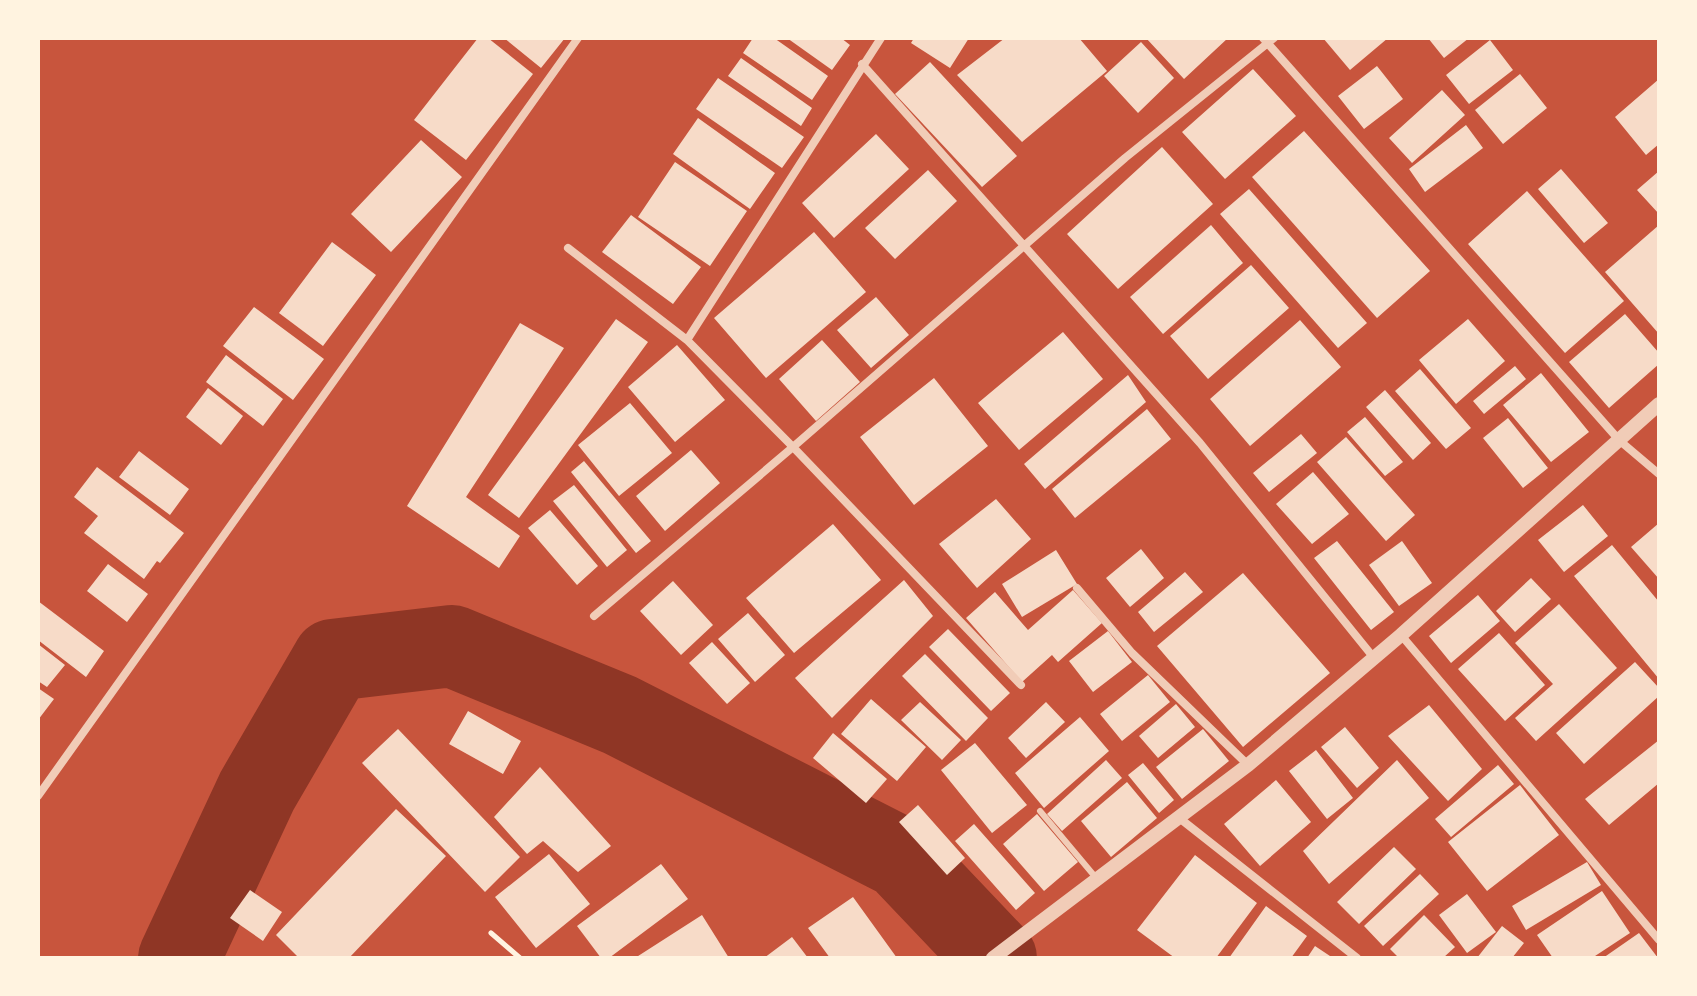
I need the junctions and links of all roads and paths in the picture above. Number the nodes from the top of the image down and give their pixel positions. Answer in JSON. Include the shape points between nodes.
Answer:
{"nodes":[{"id":1,"x":578,"y":38,"type":"edge"},
{"id":2,"x":881,"y":38,"type":"edge"},
{"id":3,"x":1269,"y":40,"type":"edge"},
{"id":4,"x":862,"y":64,"type":"junction"},
{"id":5,"x":1025,"y":247,"type":"junction"},
{"id":6,"x":568,"y":248,"type":"dead end"},
{"id":7,"x":687,"y":340,"type":"junction"},
{"id":8,"x":1659,"y":404,"type":"edge"},
{"id":9,"x":1620,"y":441,"type":"junction"},
{"id":10,"x":793,"y":447,"type":"junction"},
{"id":11,"x":1659,"y":474,"type":"edge"},
{"id":12,"x":1077,"y":588,"type":"dead end"},
{"id":13,"x":594,"y":616,"type":"dead end"},
{"id":14,"x":1401,"y":635,"type":"junction"},
{"id":15,"x":1374,"y":658,"type":"junction"},
{"id":16,"x":1021,"y":685,"type":"dead end"},
{"id":17,"x":1248,"y":765,"type":"junction"},
{"id":18,"x":38,"y":796,"type":"edge"},
{"id":19,"x":1040,"y":811,"type":"dead end"},
{"id":20,"x":1177,"y":816,"type":"junction"},
{"id":21,"x":1097,"y":879,"type":"junction"},
{"id":22,"x":491,"y":933,"type":"dead end"},
{"id":23,"x":1659,"y":940,"type":"edge"},
{"id":24,"x":520,"y":958,"type":"edge"},
{"id":25,"x":993,"y":958,"type":"edge"},
{"id":26,"x":1357,"y":958,"type":"edge"}],
"edges":[{"from":1,"to":18,"type":"street"},
{"from":2,"to":4,"type":"street"},
{"from":3,"to":5,"type":"street"},
{"from":3,"to":9,"type":"street"},
{"from":4,"to":5,"type":"street"},
{"from":4,"to":7,"type":"street"},
{"from":5,"to":10,"type":"street"},
{"from":5,"to":15,"type":"street","via":[[1200,443]]},
{"from":6,"to":7,"type":"street"},
{"from":7,"to":10,"type":"street"},
{"from":8,"to":9,"type":"street"},
{"from":9,"to":11,"type":"street"},
{"from":9,"to":14,"type":"street"},
{"from":10,"to":13,"type":"street"},
{"from":10,"to":16,"type":"street"},
{"from":12,"to":17,"type":"street","via":[[1132,653]]},
{"from":14,"to":15,"type":"street"},
{"from":14,"to":23,"type":"street"},
{"from":15,"to":17,"type":"street"},
{"from":17,"to":20,"type":"street"},
{"from":19,"to":21,"type":"lane"},
{"from":20,"to":21,"type":"street"},
{"from":20,"to":26,"type":"street"},
{"from":21,"to":25,"type":"street"},
{"from":22,"to":24,"type":"path"}]}
